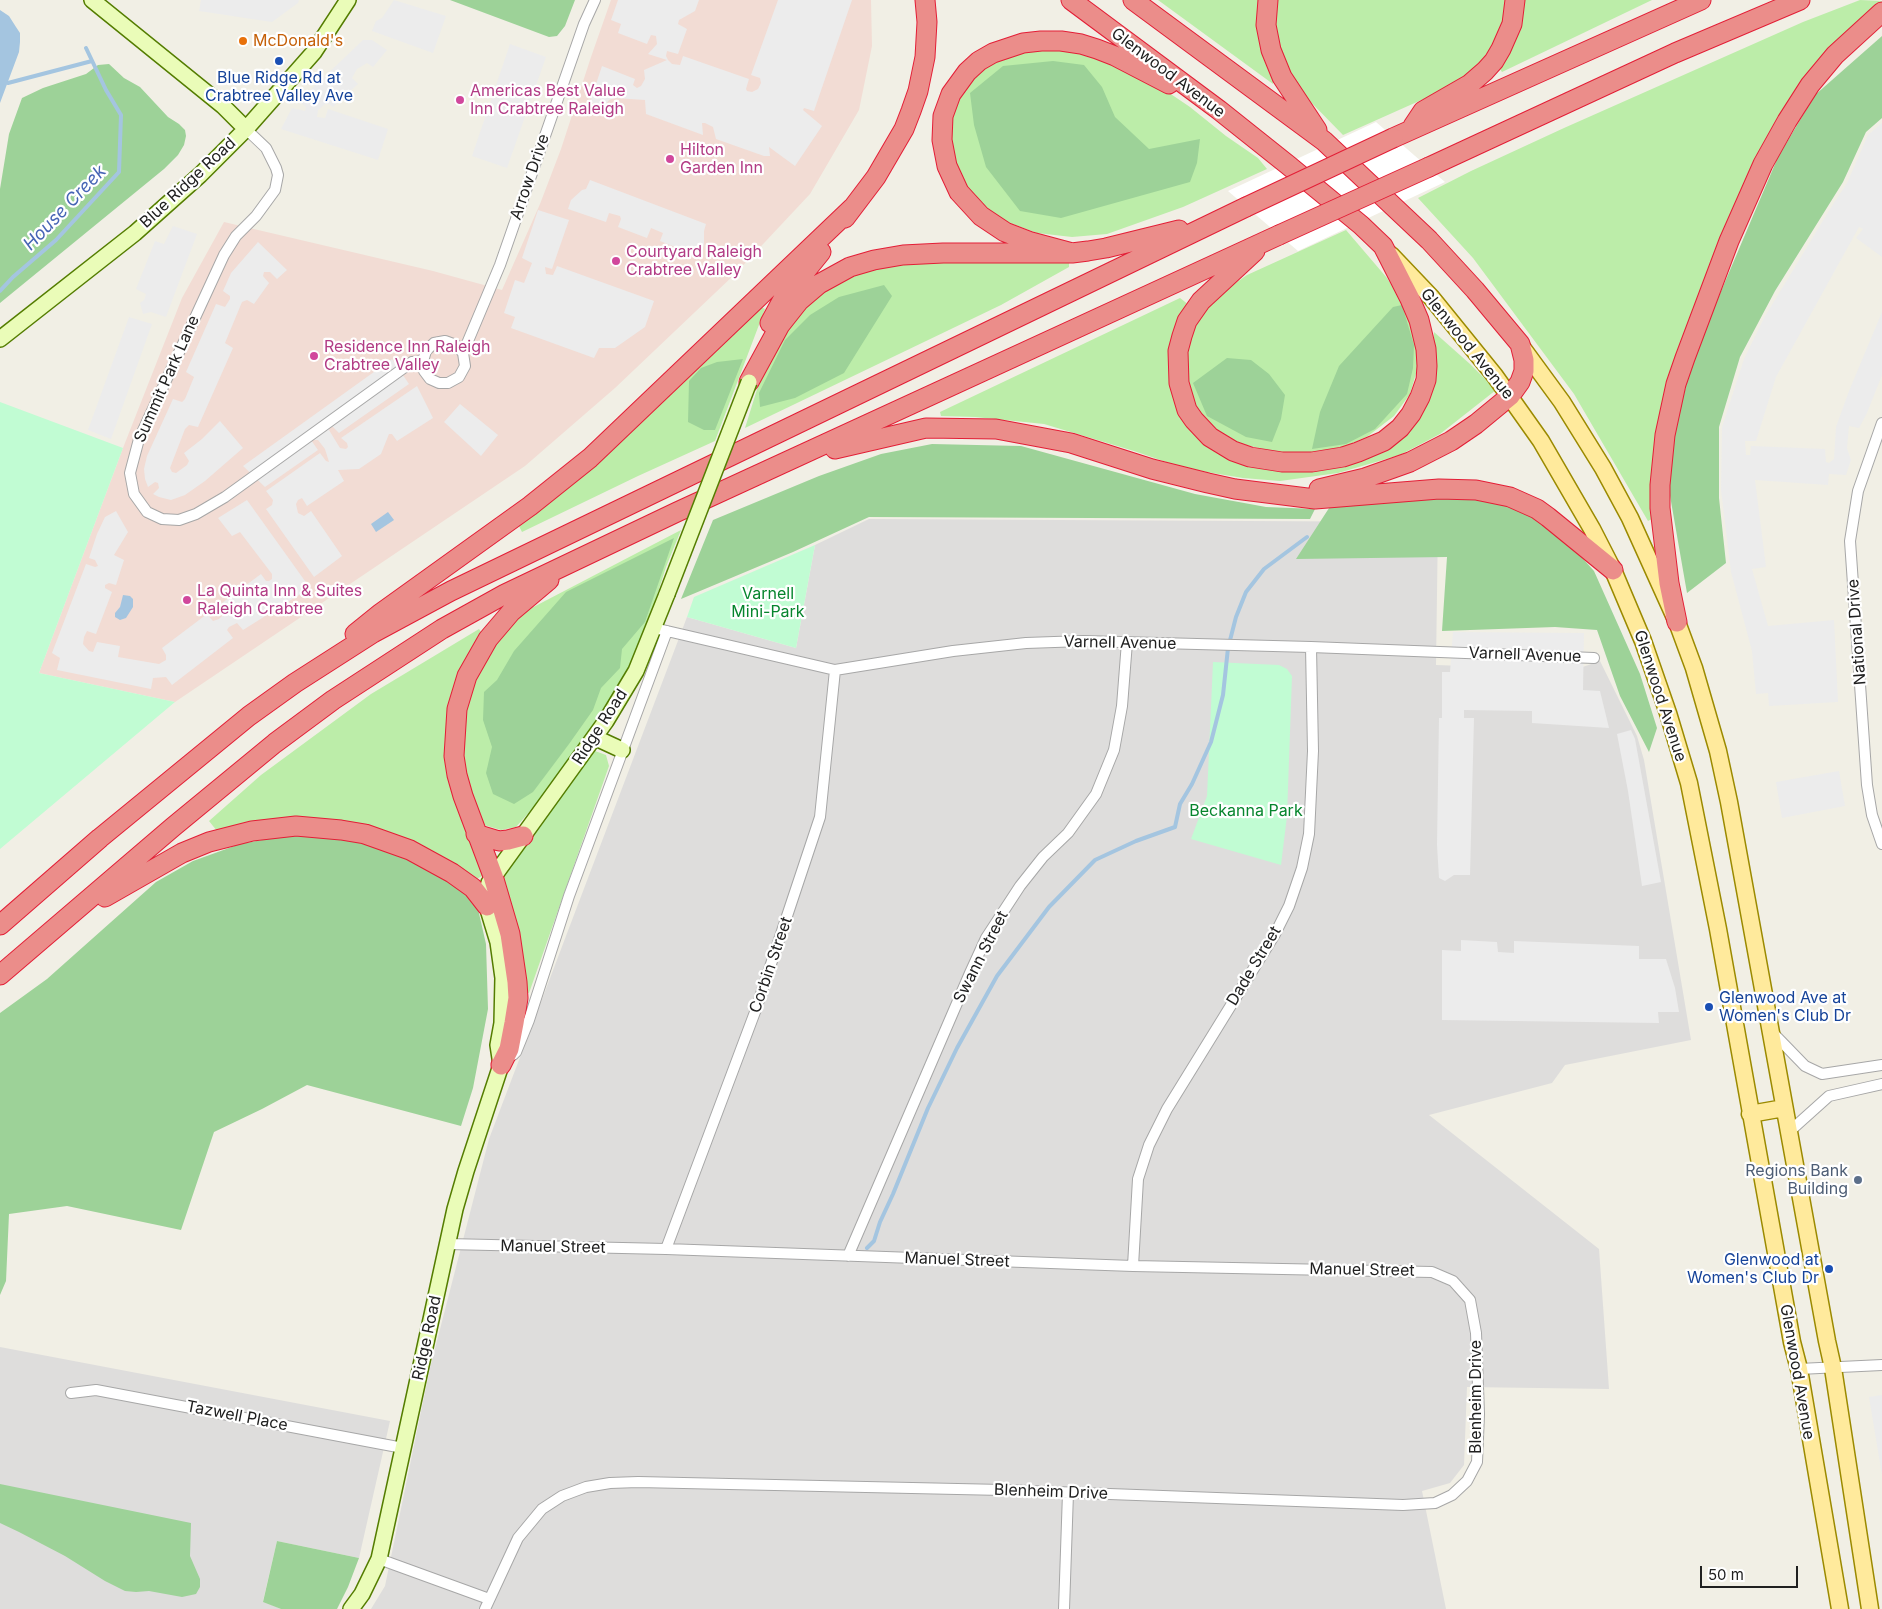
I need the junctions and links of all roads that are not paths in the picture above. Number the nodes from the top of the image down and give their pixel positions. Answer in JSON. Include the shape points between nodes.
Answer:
{"nodes":[{"id":1,"x":92,"y":0,"type":"edge"},
{"id":2,"x":348,"y":0,"type":"edge"},
{"id":3,"x":595,"y":0,"type":"edge"},
{"id":4,"x":925,"y":0,"type":"edge"},
{"id":5,"x":1071,"y":0,"type":"edge"},
{"id":6,"x":1133,"y":0,"type":"edge"},
{"id":7,"x":1268,"y":0,"type":"edge"},
{"id":8,"x":1515,"y":0,"type":"edge"},
{"id":9,"x":1701,"y":0,"type":"edge"},
{"id":10,"x":1800,"y":0,"type":"edge"},
{"id":11,"x":1882,"y":12,"type":"edge"},
{"id":12,"x":1219,"y":110,"type":"junction"},
{"id":13,"x":246,"y":128,"type":"junction"},
{"id":14,"x":1411,"y":129,"type":"junction"},
{"id":15,"x":1324,"y":141,"type":"junction"},
{"id":16,"x":852,"y":208,"type":"junction"},
{"id":17,"x":1216,"y":221,"type":"junction"},
{"id":18,"x":1273,"y":237,"type":"junction"},
{"id":19,"x":1383,"y":246,"type":"junction"},
{"id":20,"x":1072,"y":253,"type":"junction"},
{"id":21,"x":0,"y":339,"type":"edge"},
{"id":22,"x":1520,"y":344,"type":"junction"},
{"id":23,"x":463,"y":353,"type":"junction"},
{"id":24,"x":423,"y":361,"type":"junction"},
{"id":25,"x":748,"y":382,"type":"junction"},
{"id":26,"x":1510,"y":396,"type":"junction"},
{"id":27,"x":1882,"y":423,"type":"edge"},
{"id":28,"x":794,"y":459,"type":"junction"},
{"id":29,"x":1263,"y":492,"type":"junction"},
{"id":30,"x":568,"y":563,"type":"junction"},
{"id":31,"x":1613,"y":570,"type":"junction"},
{"id":32,"x":1677,"y":622,"type":"junction"},
{"id":33,"x":660,"y":629,"type":"junction"},
{"id":34,"x":1127,"y":642,"type":"junction"},
{"id":35,"x":1311,"y":647,"type":"junction"},
{"id":36,"x":1594,"y":658,"type":"dead end"},
{"id":37,"x":835,"y":670,"type":"junction"},
{"id":38,"x":295,"y":682,"type":"junction"},
{"id":39,"x":596,"y":738,"type":"junction"},
{"id":40,"x":622,"y":750,"type":"junction"},
{"id":41,"x":476,"y":834,"type":"junction"},
{"id":42,"x":523,"y":836,"type":"junction"},
{"id":43,"x":1882,"y":844,"type":"edge"},
{"id":44,"x":492,"y":876,"type":"junction"},
{"id":45,"x":487,"y":906,"type":"junction"},
{"id":46,"x":71,"y":916,"type":"junction"},
{"id":47,"x":0,"y":925,"type":"edge"},
{"id":48,"x":0,"y":976,"type":"edge"},
{"id":49,"x":1770,"y":1030,"type":"junction"},
{"id":50,"x":501,"y":1065,"type":"junction"},
{"id":51,"x":1882,"y":1065,"type":"edge"},
{"id":52,"x":1882,"y":1084,"type":"edge"},
{"id":53,"x":1784,"y":1108,"type":"junction"},
{"id":54,"x":1750,"y":1114,"type":"junction"},
{"id":55,"x":1790,"y":1131,"type":"junction"},
{"id":56,"x":447,"y":1244,"type":"junction"},
{"id":57,"x":666,"y":1249,"type":"junction"},
{"id":58,"x":848,"y":1256,"type":"junction"},
{"id":59,"x":1133,"y":1266,"type":"junction"},
{"id":60,"x":1462,"y":1290,"type":"joint"},
{"id":61,"x":1882,"y":1365,"type":"edge"},
{"id":62,"x":1833,"y":1368,"type":"junction"},
{"id":63,"x":1799,"y":1369,"type":"junction"},
{"id":64,"x":71,"y":1393,"type":"dead end"},
{"id":65,"x":403,"y":1448,"type":"junction"},
{"id":66,"x":1068,"y":1492,"type":"junction"},
{"id":67,"x":379,"y":1559,"type":"junction"},
{"id":68,"x":487,"y":1604,"type":"edge"},
{"id":69,"x":351,"y":1609,"type":"edge"},
{"id":70,"x":1064,"y":1609,"type":"edge"},
{"id":71,"x":1840,"y":1609,"type":"edge"},
{"id":72,"x":1870,"y":1609,"type":"edge"}],
"edges":[{"from":1,"to":13,"type":"street"},
{"from":2,"to":13,"type":"street","name":"Blue Ridge Road","via":[[314,52]]},
{"from":3,"to":23,"type":"street","name":"Arrow Drive","via":[[500,264]]},
{"from":4,"to":16,"type":"highway","via":[[925,57],[911,111],[881,170]]},
{"from":5,"to":12,"type":"highway","name":"Glenwood Avenue"},
{"from":6,"to":15,"type":"highway","name":"Glenwood Avenue"},
{"from":7,"to":15,"type":"highway","via":[[1267,35],[1276,64]]},
{"from":8,"to":14,"type":"highway","via":[[1512,24],[1494,60],[1470,84],[1423,111]]},
{"from":9,"to":14,"type":"highway"},
{"from":10,"to":18,"type":"highway","bridge":true,"via":[[1675,53]]},
{"from":11,"to":32,"type":"highway","via":[[1834,55],[1787,121],[1763,164],[1729,241],[1685,358],[1670,406],[1660,485],[1669,584]]},
{"from":12,"to":19,"type":"highway","name":"Glenwood Avenue"},
{"from":12,"to":20,"type":"highway","via":[[1115,56],[1081,44],[1023,43],[992,53],[967,72],[951,94],[942,128],[947,166],[959,192],[981,216],[1005,232]]},
{"from":13,"to":21,"type":"street","name":"Blue Ridge Road","via":[[200,175],[135,233]]},
{"from":13,"to":24,"type":"street","name":"Summit Park Lane","via":[[266,148],[276,168],[275,190],[224,254],[139,439],[130,473],[134,494],[147,512],[162,519],[179,520],[196,514],[225,497],[412,362]]},
{"from":14,"to":17,"type":"highway","bridge":true},
{"from":15,"to":22,"type":"highway","name":"Glenwood Avenue","via":[[1429,240]]},
{"from":16,"to":25,"type":"highway","via":[[783,299],[762,341]]},
{"from":16,"to":38,"type":"highway","via":[[590,458],[530,506],[381,613]]},
{"from":17,"to":20,"type":"highway"},
{"from":17,"to":38,"type":"highway","via":[[451,591],[373,633]]},
{"from":18,"to":19,"type":"highway","via":[[1193,311],[1180,343],[1178,375],[1187,410],[1210,437],[1250,457],[1282,462],[1328,460],[1371,447],[1400,428],[1420,397],[1427,366],[1423,334],[1410,299]]},
{"from":18,"to":28,"type":"highway"},
{"from":19,"to":26,"type":"main road","name":"Glenwood Avenue","via":[[1431,297]]},
{"from":20,"to":25,"type":"highway","via":[[920,254],[885,257],[850,267],[819,284],[799,301],[780,325]]},
{"from":22,"to":26,"type":"highway","via":[[1524,371]]},
{"from":22,"to":32,"type":"main road","name":"Glenwood Avenue","via":[[1562,402],[1603,468],[1630,518]]},
{"from":23,"to":24,"type":"street","via":[[446,341],[434,343],[426,350]]},
{"from":23,"to":24,"type":"street","name":"Arrow Drive","via":[[465,366],[459,377],[448,383],[430,379]]},
{"from":25,"to":33,"type":"street","name":"Ridge Road","bridge":true,"via":[[667,594]]},
{"from":26,"to":29,"type":"highway","via":[[1459,436],[1410,462],[1335,486]]},
{"from":26,"to":31,"type":"main road","name":"Glenwood Avenue","via":[[1550,457]]},
{"from":27,"to":43,"type":"street","name":"National Drive","via":[[1858,491],[1850,541],[1867,785],[1872,815]]},
{"from":28,"to":29,"type":"highway","via":[[926,428],[996,429],[1071,443],[1208,483]]},
{"from":28,"to":30,"type":"highway"},
{"from":29,"to":31,"type":"highway","via":[[1315,499],[1459,488],[1495,493],[1548,516]]},
{"from":30,"to":41,"type":"highway","via":[[500,624],[475,660],[461,692],[454,756]]},
{"from":30,"to":46,"type":"highway","via":[[442,629],[334,700],[275,743]]},
{"from":31,"to":54,"type":"main road","name":"Glenwood Avenue","via":[[1652,664],[1688,783],[1718,929]]},
{"from":32,"to":49,"type":"main road","name":"Glenwood Avenue","via":[[1718,751]]},
{"from":33,"to":37,"type":"street","name":"Varnell Avenue"},
{"from":33,"to":39,"type":"street","name":"Ridge Road"},
{"from":33,"to":40,"type":"street","name":"Ridge Road"},
{"from":34,"to":35,"type":"street","name":"Varnell Avenue"},
{"from":34,"to":37,"type":"street","name":"Varnell Avenue","via":[[1026,643]]},
{"from":34,"to":58,"type":"street","name":"Swann Street","via":[[1122,706],[1114,750],[1096,794],[1068,833],[1020,886],[986,938]]},
{"from":35,"to":36,"type":"street","name":"Varnell Avenue"},
{"from":35,"to":59,"type":"street","name":"Dade Street","via":[[1313,751],[1308,834],[1302,868],[1275,934],[1149,1145],[1138,1180]]},
{"from":37,"to":57,"type":"street","name":"Corbin Street","via":[[820,817],[755,1012]]},
{"from":38,"to":47,"type":"highway","via":[[176,775]]},
{"from":39,"to":40,"type":"street"},
{"from":39,"to":42,"type":"street","name":"Ridge Road"},
{"from":40,"to":50,"type":"street","name":"Ridge Road","via":[[569,896],[529,1020],[516,1052]]},
{"from":41,"to":42,"type":"highway","via":[[498,841]]},
{"from":41,"to":44,"type":"highway"},
{"from":42,"to":44,"type":"street","name":"Ridge Road"},
{"from":44,"to":45,"type":"street","name":"Ridge Road","via":[[487,890]]},
{"from":44,"to":50,"type":"highway","via":[[510,934],[518,998],[509,1049]]},
{"from":45,"to":46,"type":"highway","via":[[473,888],[410,850],[365,834],[296,826],[252,831],[209,842],[182,853]]},
{"from":45,"to":50,"type":"street","name":"Ridge Road","via":[[498,942],[503,978],[498,1045]]},
{"from":46,"to":48,"type":"highway"},
{"from":49,"to":51,"type":"street","via":[[1805,1066],[1822,1074]]},
{"from":49,"to":53,"type":"main road","name":"Glenwood Avenue"},
{"from":50,"to":56,"type":"street","name":"Ridge Road","via":[[466,1170]]},
{"from":52,"to":55,"type":"street","via":[[1828,1096]]},
{"from":53,"to":54,"type":"main road"},
{"from":53,"to":55,"type":"main road","name":"Glenwood Avenue"},
{"from":54,"to":63,"type":"main road","name":"Glenwood Avenue"},
{"from":55,"to":62,"type":"main road","name":"Glenwood Avenue"},
{"from":56,"to":57,"type":"street","name":"Manuel Street"},
{"from":56,"to":65,"type":"street","name":"Ridge Road"},
{"from":57,"to":58,"type":"street","name":"Manuel Street"},
{"from":58,"to":59,"type":"street","name":"Manuel Street"},
{"from":59,"to":60,"type":"street","name":"Manuel Street","via":[[1432,1272],[1453,1281]]},
{"from":60,"to":66,"type":"street","name":"Blenheim Drive","via":[[1470,1300],[1476,1333],[1477,1462],[1466,1481],[1435,1503],[1403,1505]]},
{"from":61,"to":62,"type":"street"},
{"from":62,"to":63,"type":"street"},
{"from":62,"to":72,"type":"main road","name":"Glenwood Avenue"},
{"from":63,"to":71,"type":"main road","name":"Glenwood Avenue"},
{"from":64,"to":65,"type":"street","name":"Tazwell Place","via":[[96,1390]]},
{"from":65,"to":67,"type":"street","name":"Ridge Road"},
{"from":66,"to":68,"type":"street","name":"Blenheim Drive","via":[[638,1482],[586,1487],[562,1496],[542,1509],[518,1538]]},
{"from":66,"to":70,"type":"street"},
{"from":67,"to":68,"type":"street","name":"Blenheim Drive"},
{"from":67,"to":69,"type":"street","name":"Ridge Road"}]}
